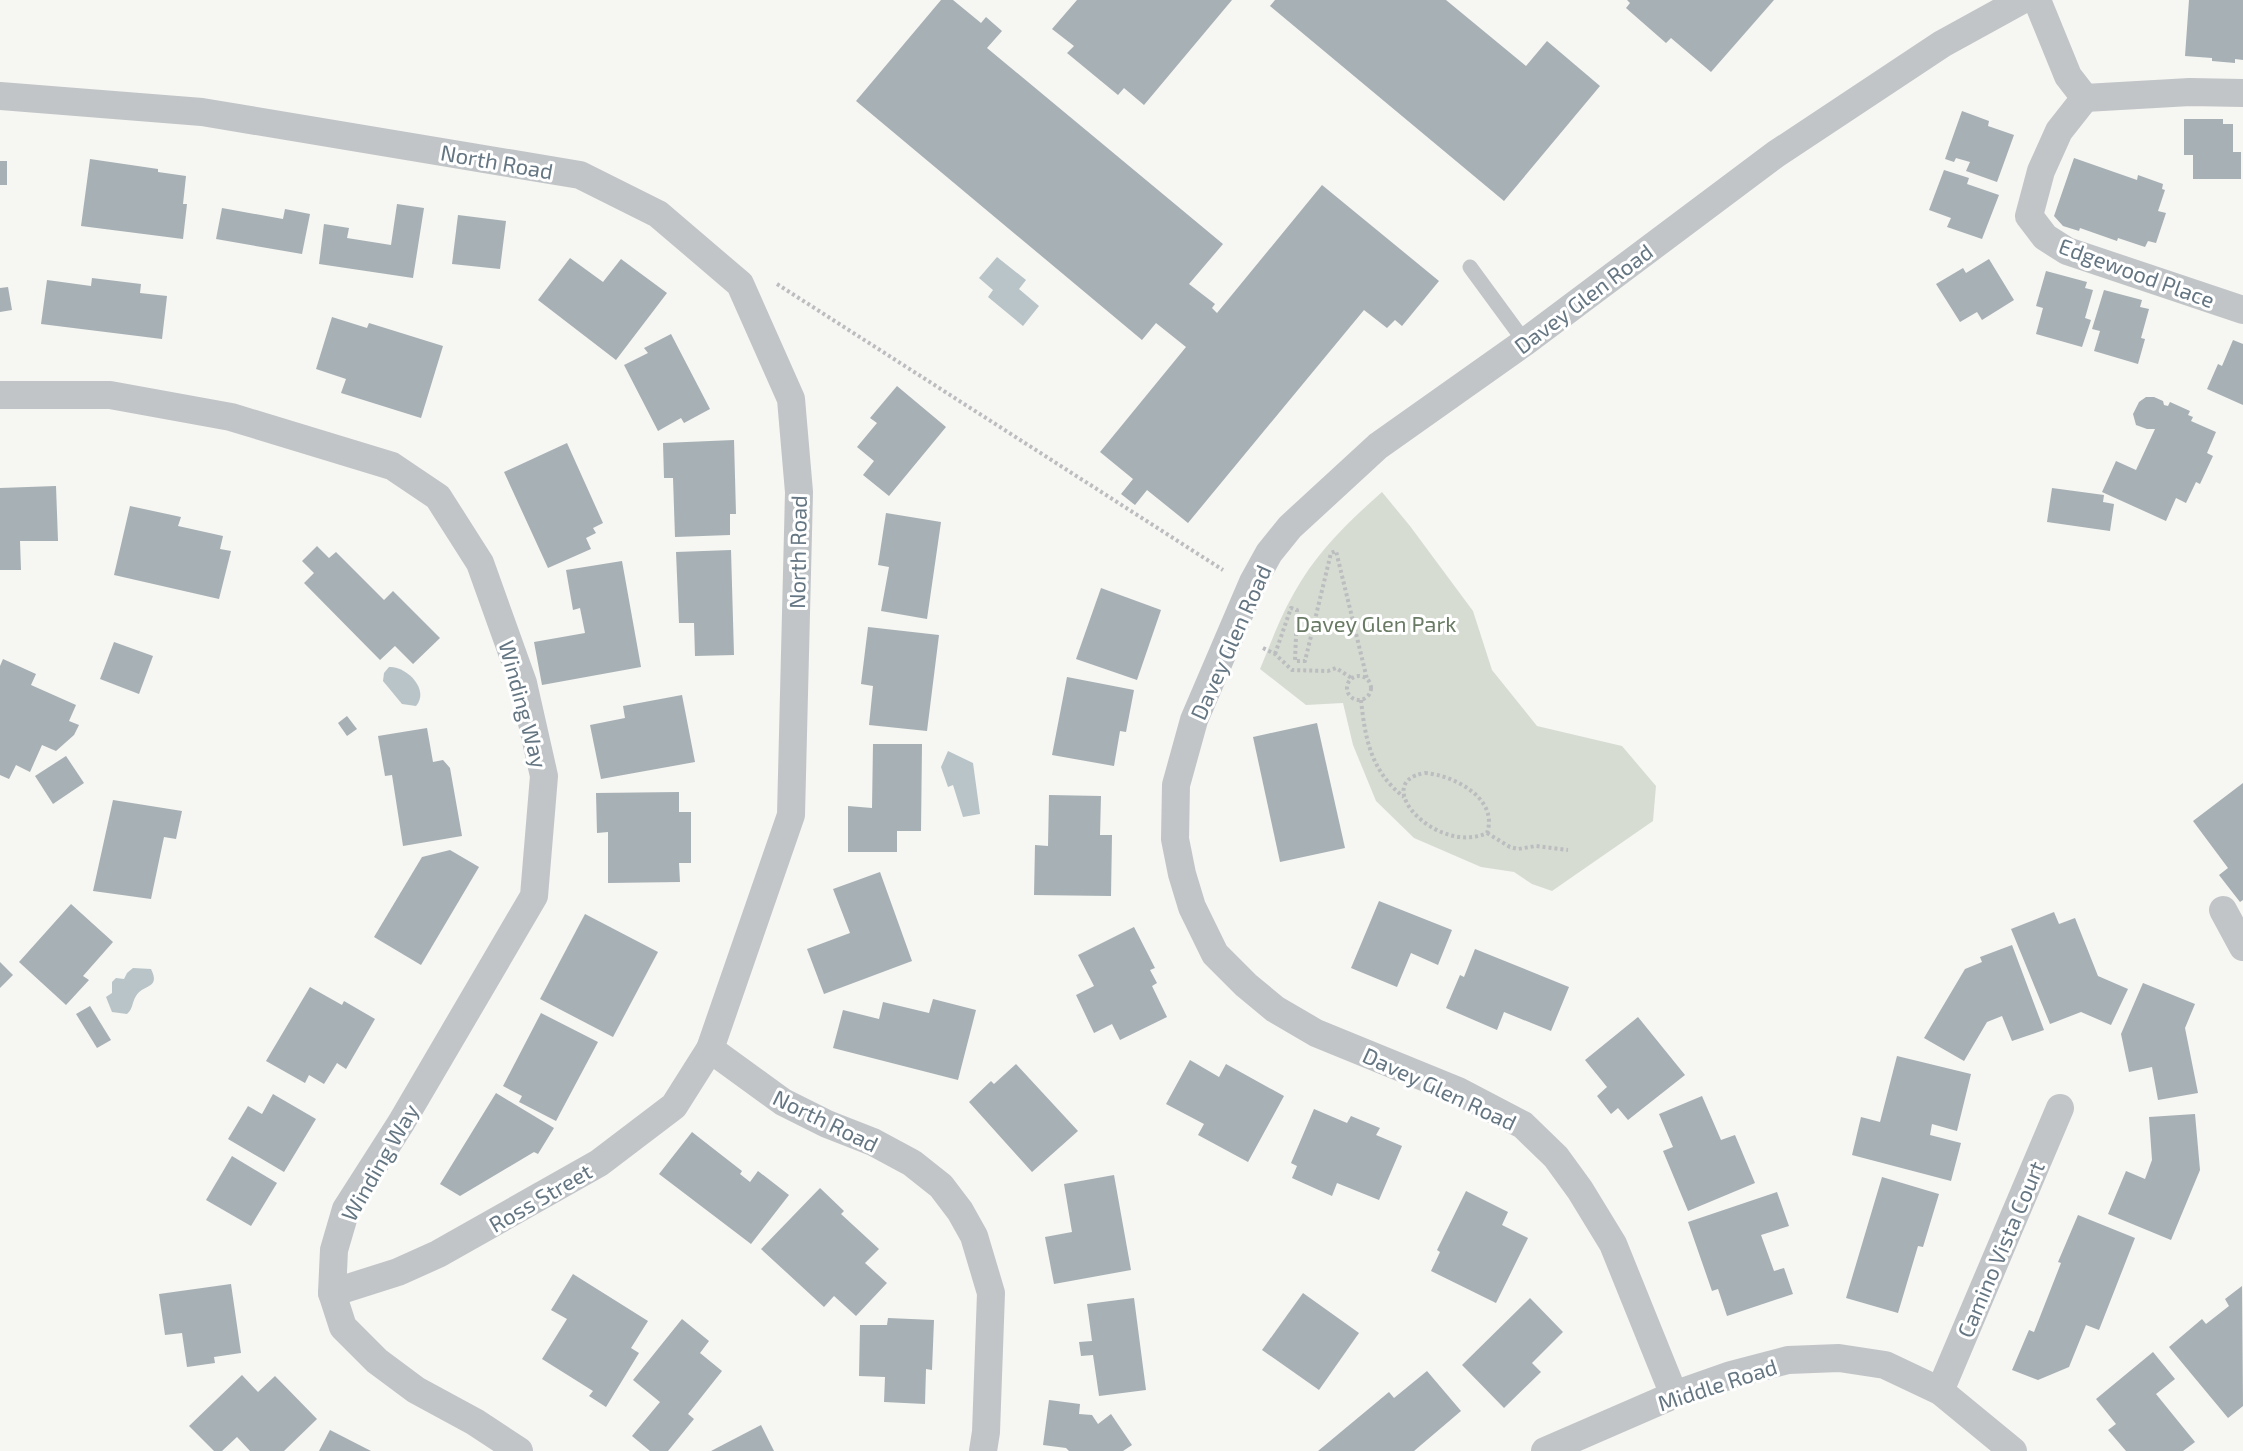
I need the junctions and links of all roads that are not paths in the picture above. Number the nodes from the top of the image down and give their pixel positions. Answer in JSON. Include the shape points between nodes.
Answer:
{"nodes":[{"id":1,"x":2022,"y":0,"type":"edge"},
{"id":2,"x":2037,"y":0,"type":"edge"},
{"id":3,"x":2243,"y":93,"type":"edge"},
{"id":4,"x":0,"y":96,"type":"edge"},
{"id":5,"x":2085,"y":98,"type":"junction"},
{"id":6,"x":1470,"y":267,"type":"dead end"},
{"id":7,"x":2243,"y":310,"type":"edge"},
{"id":8,"x":1525,"y":342,"type":"junction"},
{"id":9,"x":0,"y":395,"type":"edge"},
{"id":10,"x":2223,"y":910,"type":"dead end"},
{"id":11,"x":2243,"y":947,"type":"edge"},
{"id":12,"x":710,"y":1049,"type":"junction"},
{"id":13,"x":2060,"y":1108,"type":"dead end"},
{"id":14,"x":333,"y":1293,"type":"junction"},
{"id":15,"x":1940,"y":1391,"type":"junction"},
{"id":16,"x":1674,"y":1395,"type":"junction"},
{"id":17,"x":519,"y":1451,"type":"edge"},
{"id":18,"x":983,"y":1451,"type":"edge"},
{"id":19,"x":1545,"y":1451,"type":"edge"},
{"id":20,"x":2013,"y":1451,"type":"edge"}],
"edges":[{"from":1,"to":8,"type":"street","name":"Davey Glen Road","via":[[1942,44],[1776,154]]},
{"from":2,"to":5,"type":"street","via":[[2068,76]]},
{"from":3,"to":5,"type":"street"},
{"from":4,"to":12,"type":"street","name":"North Road","via":[[202,112],[580,175],[658,214],[740,284],[791,399],[798,492],[791,815]]},
{"from":5,"to":7,"type":"street","name":"Edgewood Place","via":[[2059,131],[2041,171],[2029,216],[2045,237],[2067,251]]},
{"from":6,"to":8,"type":"lane"},
{"from":8,"to":16,"type":"street","name":"Davey Glen Road","via":[[1378,446],[1290,527],[1269,553],[1194,720],[1176,784],[1175,839],[1192,907],[1215,954],[1246,985],[1275,1009],[1316,1033],[1458,1091],[1523,1125],[1556,1157],[1613,1244]]},
{"from":9,"to":14,"type":"street","name":"Winding Way","via":[[110,395],[220,415],[392,466],[438,496],[480,563],[523,684],[544,776],[534,896],[346,1209],[334,1250]]},
{"from":10,"to":11,"type":"street"},
{"from":12,"to":14,"type":"street","name":"Ross Street","via":[[674,1106],[598,1163],[438,1254]]},
{"from":12,"to":18,"type":"street","name":"North Road","via":[[783,1102],[912,1163],[941,1186],[960,1210],[974,1236],[991,1293]]},
{"from":13,"to":15,"type":"street","name":"Camino Vista Court"},
{"from":14,"to":17,"type":"street","name":"Winding Way","via":[[343,1327],[377,1361],[416,1390]]},
{"from":15,"to":16,"type":"street","name":"Middle Road","via":[[1885,1365],[1839,1358],[1788,1360]]},
{"from":15,"to":20,"type":"street","name":"Middle Road"},
{"from":16,"to":19,"type":"street","name":"Middle Road"}]}
